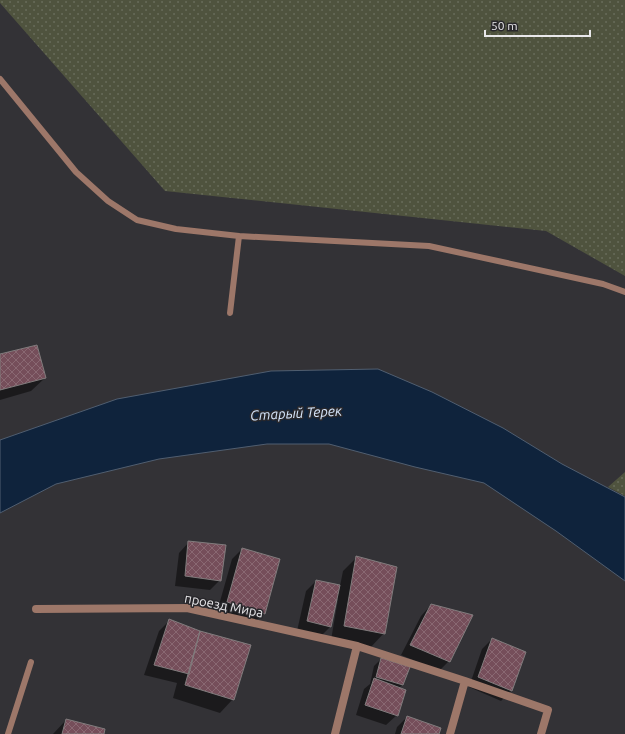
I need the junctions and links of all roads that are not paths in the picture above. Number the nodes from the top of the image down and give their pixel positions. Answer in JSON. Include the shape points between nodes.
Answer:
{"nodes":[{"id":1,"x":0,"y":79,"type":"edge"},
{"id":2,"x":239,"y":236,"type":"junction"},
{"id":3,"x":625,"y":292,"type":"edge"},
{"id":4,"x":230,"y":313,"type":"dead end"},
{"id":5,"x":36,"y":609,"type":"dead end"},
{"id":6,"x":357,"y":646,"type":"junction"},
{"id":7,"x":31,"y":662,"type":"dead end"},
{"id":8,"x":465,"y":681,"type":"junction"},
{"id":9,"x":8,"y":734,"type":"edge"},
{"id":10,"x":335,"y":734,"type":"edge"},
{"id":11,"x":450,"y":734,"type":"edge"},
{"id":12,"x":541,"y":734,"type":"edge"}],
"edges":[{"from":1,"to":2,"type":"lane","via":[[76,172],[108,200],[137,220],[176,229]]},
{"from":2,"to":3,"type":"lane","via":[[429,246],[603,284]]},
{"from":2,"to":4,"type":"lane"},
{"from":5,"to":6,"type":"street","name":"проезд Мира","via":[[187,608]]},
{"from":6,"to":8,"type":"street","name":"проезд Мира"},
{"from":6,"to":10,"type":"street"},
{"from":7,"to":9,"type":"lane"},
{"from":8,"to":11,"type":"street"},
{"from":8,"to":12,"type":"street","name":"проезд Мира","via":[[548,710]]}]}
